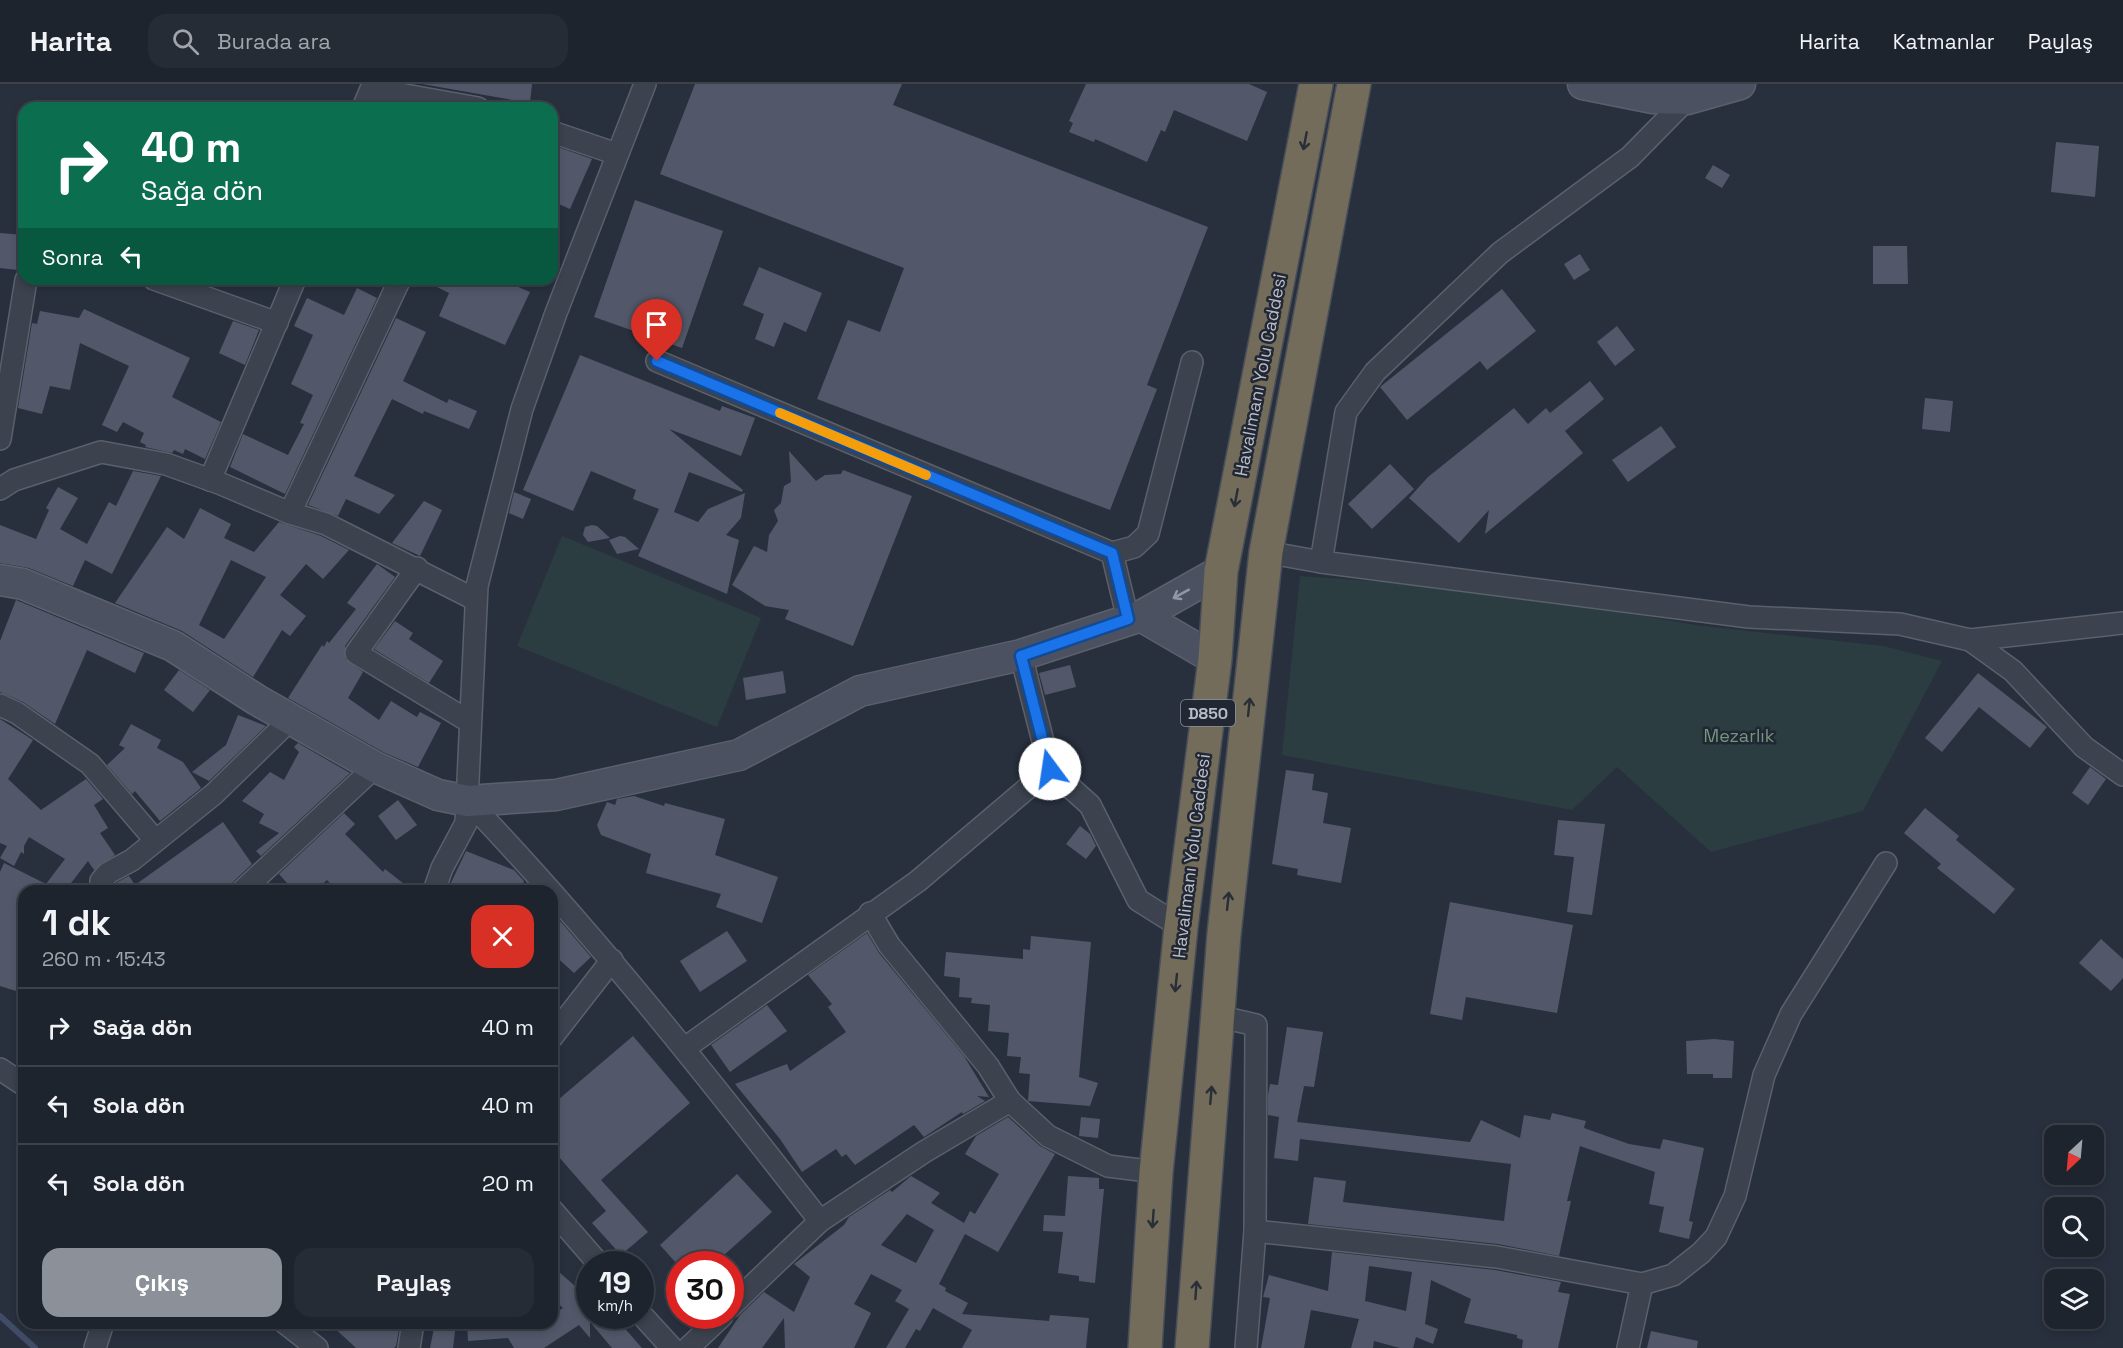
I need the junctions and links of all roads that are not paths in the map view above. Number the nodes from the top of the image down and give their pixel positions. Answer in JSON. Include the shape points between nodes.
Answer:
{"nodes":[{"id":1,"x":645,"y":84,"type":"edge"},
{"id":2,"x":1316,"y":84,"type":"edge"},
{"id":3,"x":1354,"y":84,"type":"edge"},
{"id":4,"x":1367,"y":84,"type":"edge"},
{"id":5,"x":1583,"y":84,"type":"edge"},
{"id":6,"x":1740,"y":84,"type":"edge"},
{"id":7,"x":1687,"y":99,"type":"junction"},
{"id":8,"x":366,"y":102,"type":"edge"},
{"id":9,"x":444,"y":102,"type":"edge"},
{"id":10,"x":558,"y":134,"type":"edge"},
{"id":11,"x":1341,"y":148,"type":"junction"},
{"id":12,"x":617,"y":154,"type":"junction"},
{"id":13,"x":25,"y":285,"type":"edge"},
{"id":14,"x":171,"y":285,"type":"edge"},
{"id":15,"x":293,"y":285,"type":"edge"},
{"id":16,"x":397,"y":285,"type":"edge"},
{"id":17,"x":277,"y":323,"type":"junction"},
{"id":18,"x":657,"y":361,"type":"dead end"},
{"id":19,"x":1192,"y":362,"type":"dead end"},
{"id":20,"x":0,"y":439,"type":"edge"},
{"id":21,"x":210,"y":480,"type":"junction"},
{"id":22,"x":0,"y":489,"type":"edge"},
{"id":23,"x":290,"y":513,"type":"junction"},
{"id":24,"x":1266,"y":552,"type":"junction"},
{"id":25,"x":1112,"y":553,"type":"junction"},
{"id":26,"x":1321,"y":562,"type":"junction"},
{"id":27,"x":417,"y":568,"type":"junction"},
{"id":28,"x":1221,"y":571,"type":"junction"},
{"id":29,"x":0,"y":580,"type":"edge"},
{"id":30,"x":476,"y":600,"type":"junction"},
{"id":31,"x":1135,"y":618,"type":"junction"},
{"id":32,"x":2123,"y":623,"type":"edge"},
{"id":33,"x":1970,"y":640,"type":"junction"},
{"id":34,"x":1021,"y":656,"type":"junction"},
{"id":35,"x":1215,"y":658,"type":"junction"},
{"id":36,"x":0,"y":705,"type":"edge"},
{"id":37,"x":291,"y":719,"type":"junction"},
{"id":38,"x":470,"y":722,"type":"junction"},
{"id":39,"x":375,"y":767,"type":"junction"},
{"id":40,"x":1050,"y":769,"type":"junction"},
{"id":41,"x":2123,"y":775,"type":"edge"},
{"id":42,"x":468,"y":801,"type":"junction"},
{"id":43,"x":155,"y":840,"type":"junction"},
{"id":44,"x":1886,"y":863,"type":"dead end"},
{"id":45,"x":101,"y":885,"type":"edge"},
{"id":46,"x":248,"y":885,"type":"edge"},
{"id":47,"x":436,"y":885,"type":"edge"},
{"id":48,"x":547,"y":885,"type":"edge"},
{"id":49,"x":558,"y":897,"type":"edge"},
{"id":50,"x":870,"y":913,"type":"junction"},
{"id":51,"x":1181,"y":927,"type":"junction"},
{"id":52,"x":612,"y":960,"type":"junction"},
{"id":53,"x":1217,"y":1016,"type":"junction"},
{"id":54,"x":558,"y":1029,"type":"edge"},
{"id":55,"x":685,"y":1048,"type":"junction"},
{"id":56,"x":0,"y":1069,"type":"edge"},
{"id":57,"x":18,"y":1081,"type":"edge"},
{"id":58,"x":1010,"y":1101,"type":"junction"},
{"id":59,"x":1156,"y":1173,"type":"junction"},
{"id":60,"x":558,"y":1217,"type":"edge"},
{"id":61,"x":820,"y":1221,"type":"junction"},
{"id":62,"x":1255,"y":1232,"type":"junction"},
{"id":63,"x":588,"y":1251,"type":"edge"},
{"id":64,"x":1642,"y":1284,"type":"junction"},
{"id":65,"x":744,"y":1294,"type":"edge"},
{"id":66,"x":654,"y":1328,"type":"edge"},
{"id":67,"x":101,"y":1329,"type":"edge"},
{"id":68,"x":293,"y":1329,"type":"edge"},
{"id":69,"x":412,"y":1329,"type":"edge"},
{"id":70,"x":708,"y":1329,"type":"edge"},
{"id":71,"x":95,"y":1348,"type":"edge"},
{"id":72,"x":317,"y":1348,"type":"edge"},
{"id":73,"x":409,"y":1348,"type":"edge"},
{"id":74,"x":672,"y":1348,"type":"edge"},
{"id":75,"x":688,"y":1348,"type":"edge"},
{"id":76,"x":1145,"y":1348,"type":"edge"},
{"id":77,"x":1192,"y":1348,"type":"edge"},
{"id":78,"x":1245,"y":1348,"type":"edge"},
{"id":79,"x":1628,"y":1348,"type":"edge"}],
"edges":[{"from":1,"to":12,"type":"street"},
{"from":2,"to":28,"type":"highway","name":"Havalimanı Yolu Caddesi","number":"D850","one_way":true},
{"from":3,"to":11,"type":"highway","name":"Havalimanı Yolu Caddesi","number":"D850"},
{"from":4,"to":11,"type":"highway"},
{"from":5,"to":7,"type":"street","via":[[1653,98]]},
{"from":6,"to":7,"type":"street"},
{"from":7,"to":26,"type":"street","via":[[1630,157],[1500,253],[1375,372],[1346,412]]},
{"from":8,"to":9,"type":"street","via":[[371,89]]},
{"from":10,"to":12,"type":"street"},
{"from":11,"to":24,"type":"highway","name":"Havalimanı Yolu Caddesi","number":"D850"},
{"from":12,"to":30,"type":"street","via":[[522,409]]},
{"from":13,"to":20,"type":"street"},
{"from":14,"to":17,"type":"street"},
{"from":15,"to":17,"type":"street"},
{"from":16,"to":23,"type":"street"},
{"from":17,"to":21,"type":"street"},
{"from":18,"to":25,"type":"street"},
{"from":19,"to":25,"type":"street","via":[[1148,534],[1134,547]]},
{"from":21,"to":22,"type":"street","via":[[166,464],[101,452],[14,480]]},
{"from":21,"to":23,"type":"street"},
{"from":23,"to":27,"type":"street","via":[[326,524]]},
{"from":24,"to":26,"type":"street"},
{"from":53,"to":24,"type":"highway","name":"Havalimanı Yolu Caddesi","number":"D850","one_way":true},
{"from":25,"to":31,"type":"street"},
{"from":26,"to":33,"type":"street","via":[[1749,617],[1900,624]]},
{"from":27,"to":30,"type":"street"},
{"from":27,"to":38,"type":"street","via":[[356,653]]},
{"from":28,"to":31,"type":"street","one_way":true},
{"from":28,"to":35,"type":"highway","name":"Havalimanı Yolu Caddesi","number":"D850"},
{"from":29,"to":37,"type":"street","via":[[23,584],[173,646]]},
{"from":30,"to":38,"type":"street"},
{"from":31,"to":34,"type":"street"},
{"from":31,"to":35,"type":"street"},
{"from":32,"to":33,"type":"street"},
{"from":33,"to":41,"type":"street","via":[[2013,671],[2084,747]]},
{"from":34,"to":40,"type":"street"},
{"from":34,"to":42,"type":"street","via":[[860,691],[740,755],[556,795]]},
{"from":35,"to":51,"type":"highway","name":"Havalimanı Yolu Caddesi","number":"D850"},
{"from":36,"to":43,"type":"street","via":[[90,764]]},
{"from":37,"to":39,"type":"street"},
{"from":37,"to":43,"type":"street","via":[[214,794]]},
{"from":38,"to":42,"type":"street"},
{"from":39,"to":42,"type":"street","via":[[438,795]]},
{"from":39,"to":46,"type":"street"},
{"from":40,"to":50,"type":"street","via":[[918,880]]},
{"from":40,"to":51,"type":"street","via":[[1090,805],[1138,900]]},
{"from":42,"to":47,"type":"street","via":[[466,823]]},
{"from":42,"to":48,"type":"street"},
{"from":43,"to":45,"type":"street","via":[[132,860],[108,873]]},
{"from":44,"to":64,"type":"street","via":[[1786,1024],[1764,1075],[1736,1196],[1716,1237],[1673,1275]]},
{"from":49,"to":52,"type":"street"},
{"from":50,"to":55,"type":"street"},
{"from":50,"to":58,"type":"street","via":[[889,945],[988,1066]]},
{"from":51,"to":59,"type":"highway","name":"Havalimanı Yolu Caddesi","number":"D850","one_way":true},
{"from":52,"to":54,"type":"street"},
{"from":52,"to":55,"type":"street"},
{"from":53,"to":62,"type":"street","via":[[1256,1025]]},
{"from":77,"to":53,"type":"highway","name":"Havalimanı Yolu Caddesi","number":"D850","one_way":true},
{"from":55,"to":61,"type":"street"},
{"from":56,"to":57,"type":"street"},
{"from":58,"to":59,"type":"street","via":[[1048,1136],[1067,1146],[1108,1166]]},
{"from":58,"to":61,"type":"street"},
{"from":59,"to":76,"type":"highway","name":"Havalimanı Yolu Caddesi","number":"D850","one_way":true},
{"from":60,"to":63,"type":"street"},
{"from":61,"to":65,"type":"street"},
{"from":62,"to":64,"type":"street","via":[[1497,1257]]},
{"from":62,"to":78,"type":"street"},
{"from":64,"to":79,"type":"street"},
{"from":66,"to":74,"type":"street"},
{"from":67,"to":71,"type":"street"},
{"from":68,"to":72,"type":"street"},
{"from":69,"to":73,"type":"street"},
{"from":70,"to":75,"type":"street"}]}
